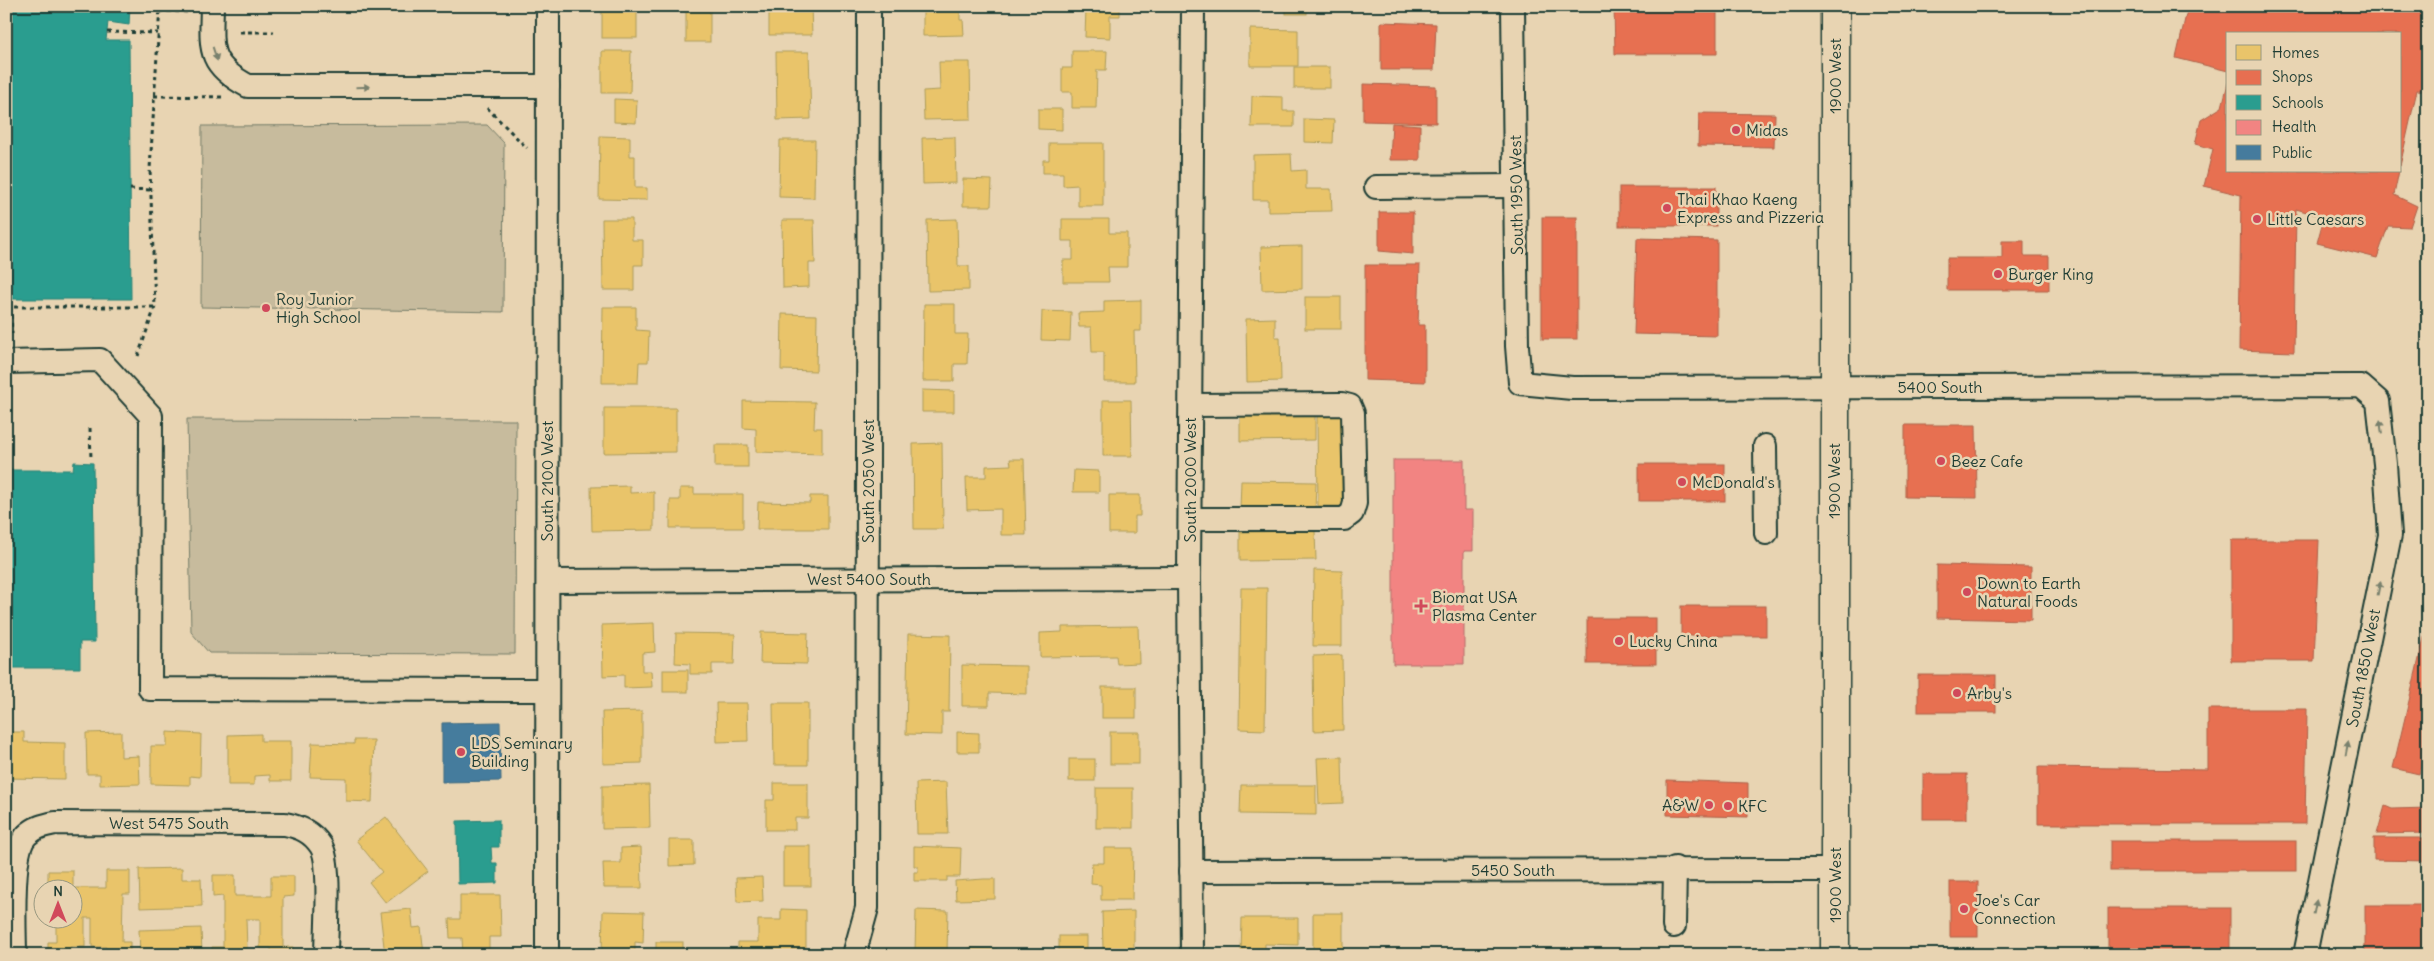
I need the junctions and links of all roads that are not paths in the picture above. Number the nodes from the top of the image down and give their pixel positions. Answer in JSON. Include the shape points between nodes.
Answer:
{"nodes":[{"id":1,"x":212,"y":6,"type":"edge"},
{"id":2,"x":548,"y":6,"type":"edge"},
{"id":3,"x":870,"y":6,"type":"edge"},
{"id":4,"x":1193,"y":6,"type":"edge"},
{"id":5,"x":1513,"y":6,"type":"edge"},
{"id":6,"x":1835,"y":6,"type":"edge"},
{"id":7,"x":548,"y":86,"type":"junction"},
{"id":8,"x":1516,"y":186,"type":"junction"},
{"id":9,"x":1376,"y":187,"type":"dead end"},
{"id":10,"x":6,"y":362,"type":"edge"},
{"id":11,"x":1520,"y":383,"type":"joint"},
{"id":12,"x":2361,"y":386,"type":"joint"},
{"id":13,"x":1834,"y":388,"type":"junction"},
{"id":14,"x":1191,"y":405,"type":"junction"},
{"id":15,"x":1764,"y":446,"type":"dead end"},
{"id":16,"x":1190,"y":519,"type":"junction"},
{"id":17,"x":1766,"y":533,"type":"dead end"},
{"id":18,"x":1189,"y":578,"type":"junction"},
{"id":19,"x":868,"y":580,"type":"junction"},
{"id":20,"x":548,"y":581,"type":"junction"},
{"id":21,"x":547,"y":690,"type":"junction"},
{"id":22,"x":1675,"y":868,"type":"junction"},
{"id":23,"x":1835,"y":870,"type":"junction"},
{"id":24,"x":1191,"y":871,"type":"junction"},
{"id":25,"x":1674,"y":926,"type":"dead end"},
{"id":26,"x":15,"y":955,"type":"edge"},
{"id":27,"x":326,"y":955,"type":"edge"},
{"id":28,"x":546,"y":955,"type":"edge"},
{"id":29,"x":854,"y":955,"type":"edge"},
{"id":30,"x":1192,"y":955,"type":"edge"},
{"id":31,"x":1835,"y":955,"type":"edge"},
{"id":32,"x":2305,"y":955,"type":"edge"}],
"edges":[{"from":1,"to":7,"type":"street","one_way":true,"via":[[211,42],[216,60],[228,75],[248,86]]},
{"from":2,"to":7,"type":"street","name":"South 2100 West"},
{"from":3,"to":19,"type":"street","name":"South 2050 West"},
{"from":4,"to":14,"type":"street","name":"South 2000 West"},
{"from":5,"to":8,"type":"street","name":"South 1950 West"},
{"from":6,"to":13,"type":"main road","name":"1900 West"},
{"from":7,"to":20,"type":"street","name":"South 2100 West"},
{"from":8,"to":9,"type":"street"},
{"from":8,"to":11,"type":"street","name":"South 1950 West"},
{"from":10,"to":21,"type":"street","via":[[100,360],[151,416],[150,689]]},
{"from":11,"to":13,"type":"street","name":"5400 South","via":[[1572,388]]},
{"from":12,"to":13,"type":"street","name":"5400 South"},
{"from":32,"to":12,"type":"street","name":"South 1850 West","one_way":true,"via":[[2390,535],[2378,401]]},
{"from":13,"to":23,"type":"main road","name":"1900 West"},
{"from":14,"to":16,"type":"street","name":"South 2000 West"},
{"from":14,"to":16,"type":"street","via":[[1350,406],[1353,413],[1355,503],[1352,513],[1344,519]]},
{"from":15,"to":17,"type":"street"},
{"from":16,"to":18,"type":"street","name":"South 2000 West"},
{"from":18,"to":19,"type":"street","name":"West 5400 South"},
{"from":18,"to":24,"type":"street","name":"South 2000 West"},
{"from":19,"to":20,"type":"street","name":"West 5400 South"},
{"from":19,"to":29,"type":"street","name":"South 2050 West","via":[[867,908]]},
{"from":20,"to":21,"type":"street","name":"South 2100 West"},
{"from":21,"to":28,"type":"street","name":"South 2100 West"},
{"from":22,"to":23,"type":"street","name":"5450 South"},
{"from":22,"to":24,"type":"street","name":"5450 South"},
{"from":22,"to":25,"type":"street"},
{"from":23,"to":31,"type":"main road","name":"1900 West"},
{"from":24,"to":30,"type":"street","name":"South 2000 West"},
{"from":26,"to":27,"type":"street","name":"West 5475 South","via":[[19,849],[26,836],[39,826],[55,823],[299,826],[322,847],[326,863]]}]}
